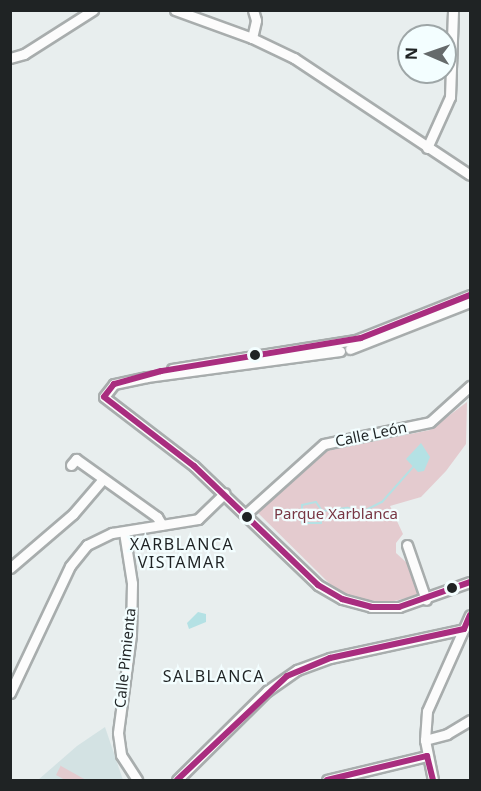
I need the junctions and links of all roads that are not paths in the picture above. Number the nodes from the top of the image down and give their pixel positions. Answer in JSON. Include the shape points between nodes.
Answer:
{"nodes":[{"id":1,"x":93,"y":10,"type":"edge"},
{"id":2,"x":175,"y":10,"type":"edge"},
{"id":3,"x":253,"y":10,"type":"edge"},
{"id":4,"x":453,"y":10,"type":"edge"},
{"id":5,"x":252,"y":38,"type":"junction"},
{"id":6,"x":10,"y":58,"type":"edge"},
{"id":7,"x":427,"y":148,"type":"junction"},
{"id":8,"x":471,"y":174,"type":"edge"},
{"id":9,"x":471,"y":295,"type":"edge"},
{"id":10,"x":471,"y":302,"type":"edge"},
{"id":11,"x":345,"y":346,"type":"junction"},
{"id":12,"x":471,"y":386,"type":"edge"},
{"id":13,"x":71,"y":465,"type":"dead end"},
{"id":14,"x":103,"y":478,"type":"junction"},
{"id":15,"x":225,"y":492,"type":"junction"},
{"id":16,"x":247,"y":513,"type":"junction"},
{"id":17,"x":162,"y":525,"type":"junction"},
{"id":18,"x":124,"y":532,"type":"junction"},
{"id":19,"x":407,"y":545,"type":"dead end"},
{"id":20,"x":10,"y":568,"type":"edge"},
{"id":21,"x":471,"y":582,"type":"edge"},
{"id":22,"x":426,"y":600,"type":"junction"},
{"id":23,"x":470,"y":616,"type":"edge"},
{"id":24,"x":464,"y":629,"type":"junction"},
{"id":25,"x":10,"y":693,"type":"edge"},
{"id":26,"x":471,"y":720,"type":"edge"},
{"id":27,"x":424,"y":740,"type":"junction"},
{"id":28,"x":427,"y":756,"type":"junction"},
{"id":29,"x":136,"y":780,"type":"edge"},
{"id":30,"x":177,"y":780,"type":"edge"},
{"id":31,"x":327,"y":780,"type":"edge"},
{"id":32,"x":433,"y":780,"type":"edge"}],
"edges":[{"from":1,"to":6,"type":"street","via":[[55,37]]},
{"from":2,"to":5,"type":"street"},
{"from":3,"to":5,"type":"street","via":[[256,20]]},
{"from":4,"to":7,"type":"street","via":[[450,97]]},
{"from":5,"to":7,"type":"street","via":[[294,58]]},
{"from":7,"to":8,"type":"street"},
{"from":9,"to":11,"type":"street"},
{"from":10,"to":11,"type":"street"},
{"from":11,"to":15,"type":"street","via":[[147,377],[114,384],[104,393],[108,405]]},
{"from":12,"to":16,"type":"street","name":"Calle León","via":[[430,422],[324,444]]},
{"from":13,"to":14,"type":"street","via":[[76,459]]},
{"from":14,"to":17,"type":"street","via":[[157,517]]},
{"from":14,"to":20,"type":"street","via":[[73,514]]},
{"from":15,"to":16,"type":"street"},
{"from":15,"to":17,"type":"street","via":[[205,515]]},
{"from":16,"to":22,"type":"street","via":[[314,580],[342,599],[390,608]]},
{"from":17,"to":18,"type":"street"},
{"from":18,"to":25,"type":"street","via":[[99,538],[77,555]]},
{"from":18,"to":29,"type":"street","name":"Calle Pimienta","via":[[132,583],[131,635],[118,733],[121,755]]},
{"from":19,"to":22,"type":"street"},
{"from":21,"to":22,"type":"street"},
{"from":23,"to":24,"type":"street"},
{"from":24,"to":27,"type":"street","via":[[429,704]]},
{"from":24,"to":30,"type":"street","via":[[330,658],[297,670],[267,691]]},
{"from":26,"to":27,"type":"street","via":[[447,734]]},
{"from":27,"to":28,"type":"street"},
{"from":28,"to":31,"type":"street"},
{"from":28,"to":32,"type":"street"}]}
